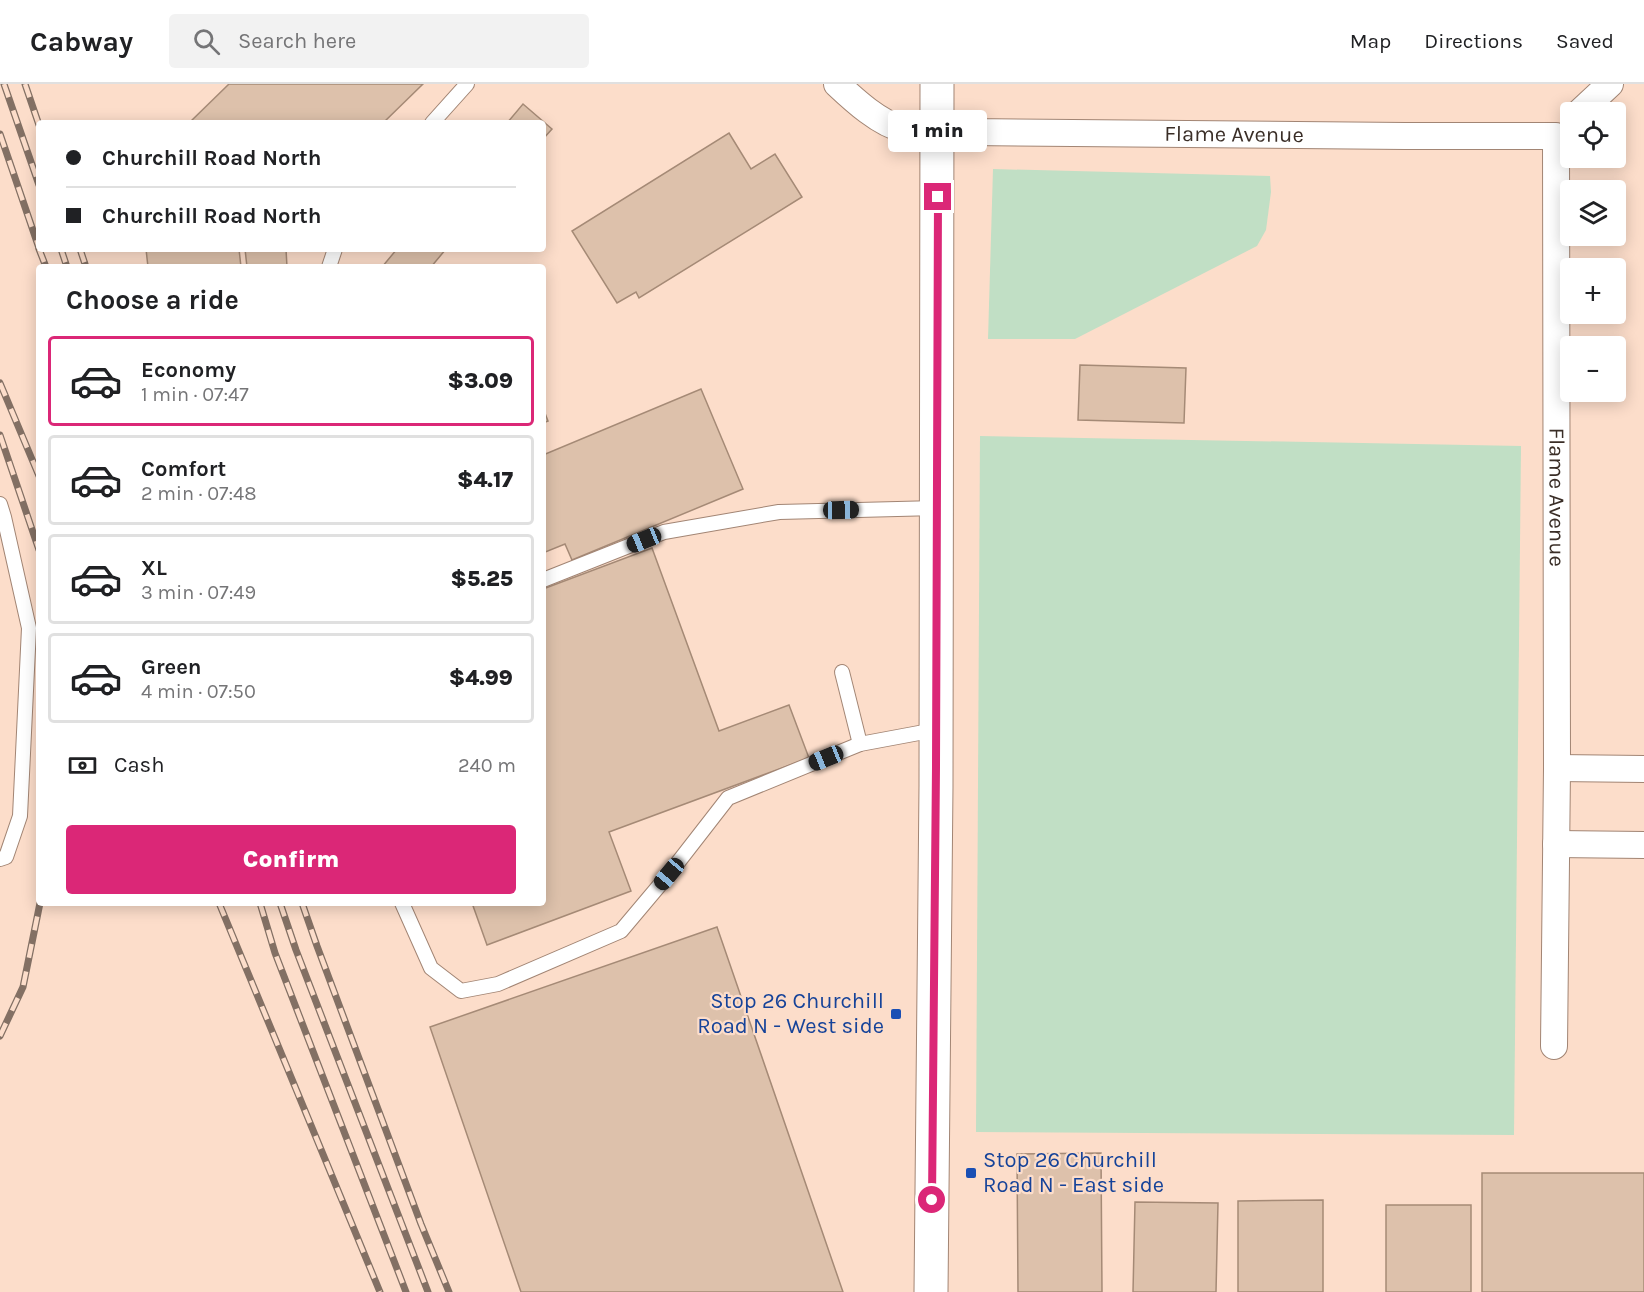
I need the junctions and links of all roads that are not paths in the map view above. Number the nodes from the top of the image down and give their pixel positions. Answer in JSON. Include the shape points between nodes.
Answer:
{"nodes":[{"id":1,"x":467,"y":84,"type":"edge"},
{"id":2,"x":837,"y":84,"type":"edge"},
{"id":3,"x":937,"y":84,"type":"edge"},
{"id":4,"x":1610,"y":84,"type":"edge"},
{"id":5,"x":1591,"y":102,"type":"edge"},
{"id":6,"x":435,"y":120,"type":"edge"},
{"id":7,"x":1560,"y":129,"type":"edge"},
{"id":8,"x":937,"y":131,"type":"junction"},
{"id":9,"x":1563,"y":168,"type":"edge"},
{"id":10,"x":0,"y":504,"type":"edge"},
{"id":11,"x":937,"y":508,"type":"junction"},
{"id":12,"x":546,"y":579,"type":"edge"},
{"id":13,"x":842,"y":672,"type":"dead end"},
{"id":14,"x":936,"y":730,"type":"junction"},
{"id":15,"x":860,"y":744,"type":"junction"},
{"id":16,"x":1557,"y":768,"type":"junction"},
{"id":17,"x":1644,"y":769,"type":"edge"},
{"id":18,"x":1556,"y":844,"type":"junction"},
{"id":19,"x":1644,"y":845,"type":"edge"},
{"id":20,"x":0,"y":859,"type":"edge"},
{"id":21,"x":403,"y":906,"type":"edge"},
{"id":22,"x":1554,"y":1046,"type":"dead end"},
{"id":23,"x":931,"y":1292,"type":"edge"}],
"edges":[{"from":1,"to":6,"type":"lane"},
{"from":2,"to":8,"type":"street","name":"Flame Avenue","via":[[896,127]]},
{"from":3,"to":8,"type":"street"},
{"from":4,"to":5,"type":"street"},
{"from":7,"to":8,"type":"street","name":"Flame Avenue","via":[[1405,136]]},
{"from":8,"to":11,"type":"street"},
{"from":9,"to":16,"type":"street","name":"Flame Avenue"},
{"from":10,"to":20,"type":"lane","via":[[29,628],[20,816],[6,856]]},
{"from":11,"to":12,"type":"lane","via":[[779,512],[664,532]]},
{"from":11,"to":14,"type":"street"},
{"from":13,"to":15,"type":"lane"},
{"from":14,"to":15,"type":"lane"},
{"from":14,"to":23,"type":"street"},
{"from":15,"to":21,"type":"lane","via":[[728,798],[621,931],[498,984],[460,991],[432,968]]},
{"from":16,"to":17,"type":"street"},
{"from":16,"to":18,"type":"street","name":"Flame Avenue"},
{"from":18,"to":19,"type":"street"},
{"from":18,"to":22,"type":"street","name":"Flame Avenue"}]}
